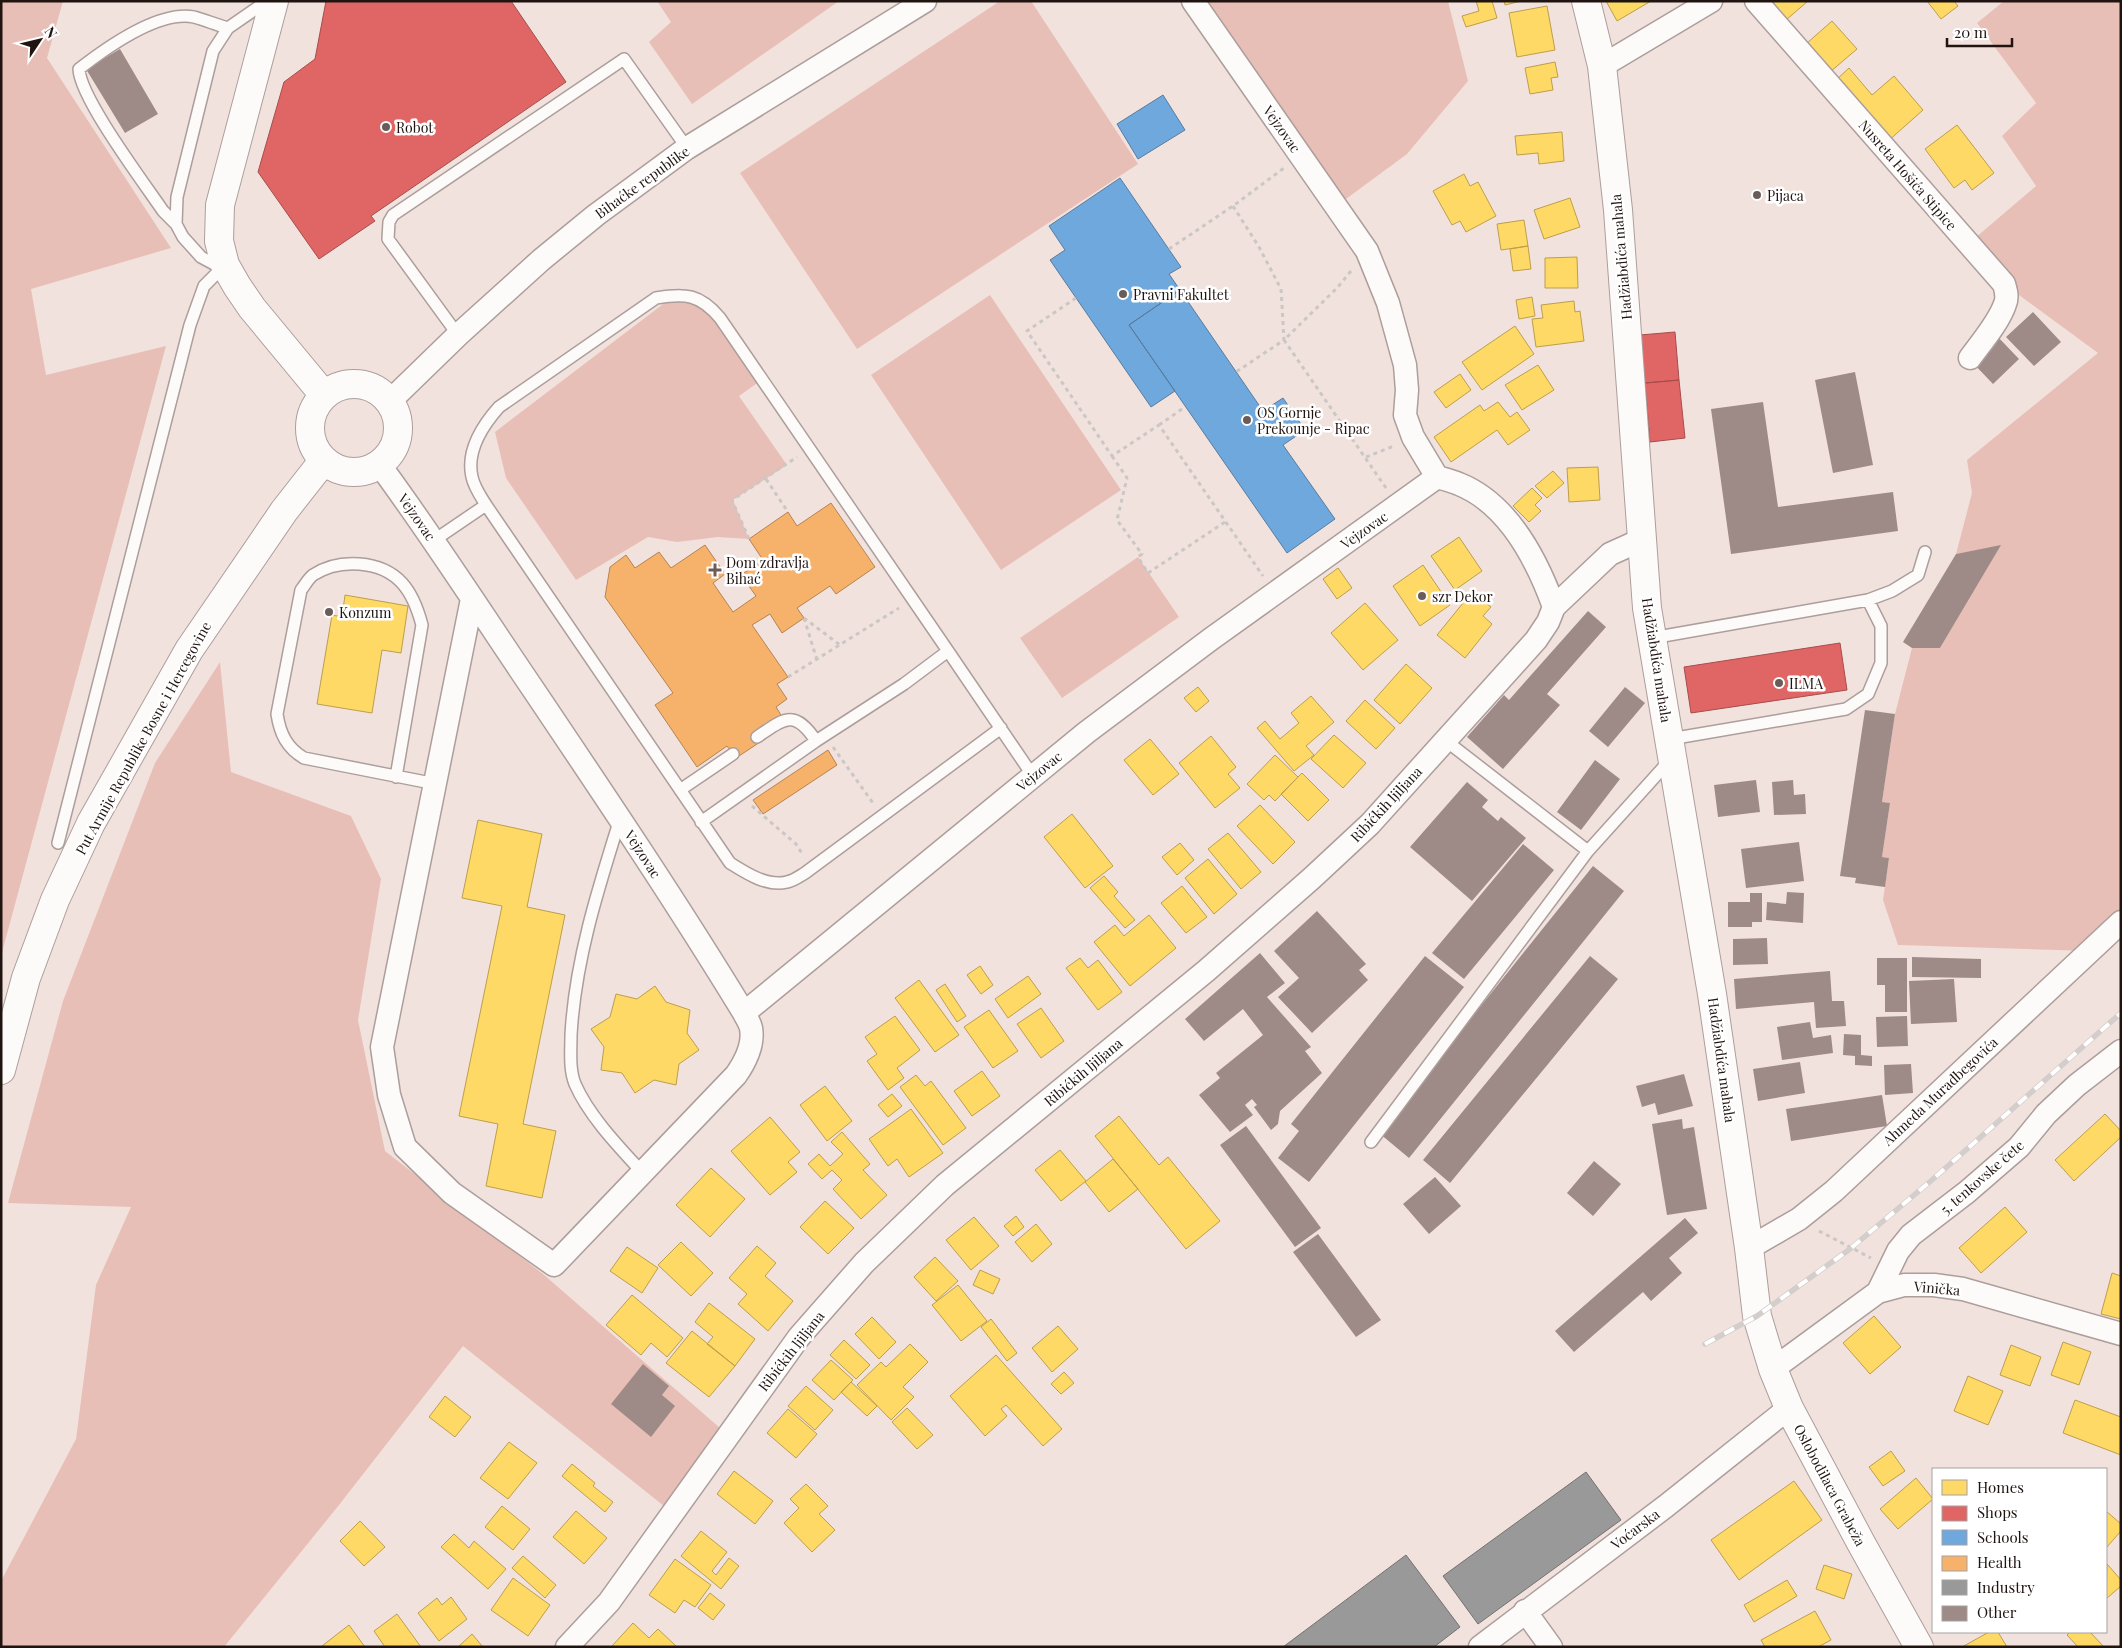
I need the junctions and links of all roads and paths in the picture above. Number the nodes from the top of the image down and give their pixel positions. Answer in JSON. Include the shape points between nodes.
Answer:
{"nodes":[{"id":1,"x":267,"y":1,"type":"edge"},
{"id":2,"x":274,"y":1,"type":"edge"},
{"id":3,"x":925,"y":1,"type":"edge"},
{"id":4,"x":1193,"y":1,"type":"edge"},
{"id":5,"x":1586,"y":1,"type":"edge"},
{"id":6,"x":1711,"y":1,"type":"edge"},
{"id":7,"x":1756,"y":1,"type":"edge"},
{"id":8,"x":228,"y":28,"type":"junction"},
{"id":9,"x":1602,"y":66,"type":"junction"},
{"id":10,"x":687,"y":148,"type":"junction"},
{"id":11,"x":1301,"y":156,"type":"junction"},
{"id":12,"x":1233,"y":206,"type":"junction"},
{"id":13,"x":176,"y":224,"type":"junction"},
{"id":14,"x":1169,"y":249,"type":"dead end"},
{"id":15,"x":225,"y":265,"type":"junction"},
{"id":16,"x":1337,"y":288,"type":"dead end"},
{"id":17,"x":1076,"y":298,"type":"dead end"},
{"id":18,"x":458,"y":335,"type":"junction"},
{"id":19,"x":1284,"y":340,"type":"junction"},
{"id":20,"x":1970,"y":358,"type":"dead end"},
{"id":21,"x":1236,"y":372,"type":"dead end"},
{"id":22,"x":324,"y":395,"type":"junction"},
{"id":23,"x":390,"y":402,"type":"junction"},
{"id":24,"x":1186,"y":406,"type":"dead end"},
{"id":25,"x":1158,"y":425,"type":"junction"},
{"id":26,"x":1413,"y":437,"type":"junction"},
{"id":27,"x":810,"y":448,"type":"junction"},
{"id":28,"x":1112,"y":456,"type":"junction"},
{"id":29,"x":1366,"y":457,"type":"junction"},
{"id":30,"x":324,"y":460,"type":"junction"},
{"id":31,"x":379,"y":464,"type":"junction"},
{"id":32,"x":1437,"y":477,"type":"junction"},
{"id":33,"x":766,"y":479,"type":"junction"},
{"id":34,"x":1398,"y":505,"type":"junction"},
{"id":35,"x":486,"y":506,"type":"junction"},
{"id":36,"x":788,"y":512,"type":"dead end"},
{"id":37,"x":1225,"y":522,"type":"junction"},
{"id":38,"x":749,"y":538,"type":"dead end"},
{"id":39,"x":433,"y":540,"type":"junction"},
{"id":40,"x":1641,"y":540,"type":"junction"},
{"id":41,"x":1925,"y":552,"type":"dead end"},
{"id":42,"x":1274,"y":593,"type":"junction"},
{"id":43,"x":472,"y":599,"type":"junction"},
{"id":44,"x":912,"y":599,"type":"junction"},
{"id":45,"x":1868,"y":600,"type":"junction"},
{"id":46,"x":1554,"y":607,"type":"junction"},
{"id":47,"x":1652,"y":638,"type":"junction"},
{"id":48,"x":840,"y":646,"type":"junction"},
{"id":49,"x":948,"y":651,"type":"junction"},
{"id":50,"x":817,"y":660,"type":"junction"},
{"id":51,"x":788,"y":677,"type":"dead end"},
{"id":52,"x":1001,"y":728,"type":"junction"},
{"id":53,"x":757,"y":737,"type":"dead end"},
{"id":54,"x":821,"y":738,"type":"junction"},
{"id":55,"x":1445,"y":740,"type":"junction"},
{"id":56,"x":1671,"y":748,"type":"junction"},
{"id":57,"x":733,"y":754,"type":"dead end"},
{"id":58,"x":1033,"y":776,"type":"junction"},
{"id":59,"x":396,"y":777,"type":"junction"},
{"id":60,"x":436,"y":784,"type":"junction"},
{"id":61,"x":680,"y":790,"type":"junction"},
{"id":62,"x":739,"y":795,"type":"junction"},
{"id":63,"x":882,"y":816,"type":"junction"},
{"id":64,"x":620,"y":819,"type":"junction"},
{"id":65,"x":701,"y":822,"type":"junction"},
{"id":66,"x":58,"y":843,"type":"dead end"},
{"id":67,"x":1588,"y":851,"type":"junction"},
{"id":68,"x":813,"y":868,"type":"junction"},
{"id":69,"x":2121,"y":922,"type":"edge"},
{"id":70,"x":744,"y":1013,"type":"junction"},
{"id":71,"x":2121,"y":1051,"type":"edge"},
{"id":72,"x":1,"y":1070,"type":"edge"},
{"id":73,"x":1371,"y":1142,"type":"dead end"},
{"id":74,"x":642,"y":1172,"type":"junction"},
{"id":75,"x":1799,"y":1220,"type":"junction"},
{"id":76,"x":1749,"y":1248,"type":"junction"},
{"id":77,"x":1888,"y":1269,"type":"junction"},
{"id":78,"x":1878,"y":1292,"type":"junction"},
{"id":79,"x":1757,"y":1316,"type":"joint"},
{"id":80,"x":2121,"y":1334,"type":"edge"},
{"id":81,"x":1773,"y":1369,"type":"junction"},
{"id":82,"x":1789,"y":1408,"type":"junction"},
{"id":83,"x":1525,"y":1611,"type":"junction"},
{"id":84,"x":568,"y":1647,"type":"edge"},
{"id":85,"x":1480,"y":1647,"type":"edge"},
{"id":86,"x":1550,"y":1647,"type":"edge"},
{"id":87,"x":1919,"y":1647,"type":"edge"}],
"edges":[{"from":1,"to":8,"type":"lane"},
{"from":2,"to":15,"type":"street","via":[[220,206],[219,241]]},
{"from":3,"to":10,"type":"street","name":"Bihaćke republike"},
{"from":4,"to":11,"type":"street","name":"Vejzovac"},
{"from":5,"to":9,"type":"street","name":"Hadžiabdića mahala"},
{"from":6,"to":9,"type":"street"},
{"from":7,"to":20,"type":"street","name":"Nusreta Hošića Stipice","via":[[2004,284],[2005,304]]},
{"from":8,"to":13,"type":"lane","via":[[213,51],[177,197]]},
{"from":8,"to":13,"type":"lane","via":[[193,17],[155,21],[79,69],[79,78],[88,99],[163,211]]},
{"from":9,"to":40,"type":"street","name":"Hadžiabdića mahala","via":[[1618,210]]},
{"from":10,"to":18,"type":"street","name":"Bihaćke republike","via":[[568,238]]},
{"from":10,"to":18,"type":"lane","via":[[624,59],[393,215],[388,222],[388,240]]},
{"from":11,"to":12,"type":"path"},
{"from":11,"to":26,"type":"street","name":"Vejzovac","via":[[1367,251],[1388,303],[1405,365],[1408,390],[1405,415]]},
{"from":12,"to":14,"type":"path"},
{"from":12,"to":19,"type":"path","via":[[1281,289]]},
{"from":13,"to":15,"type":"lane","via":[[183,238],[201,257],[214,264]]},
{"from":15,"to":22,"type":"street","via":[[252,308]]},
{"from":15,"to":66,"type":"lane","via":[[204,286],[190,325]]},
{"from":16,"to":19,"type":"path"},
{"from":17,"to":28,"type":"path","via":[[1027,331]]},
{"from":18,"to":23,"type":"street","name":"Bihaćke republike"},
{"from":19,"to":21,"type":"path"},
{"from":19,"to":29,"type":"path"},
{"from":22,"to":23,"type":"street","via":[[337,387],[366,385]]},
{"from":22,"to":30,"type":"street","via":[[315,406],[310,435]]},
{"from":23,"to":31,"type":"street","via":[[396,415],[397,435],[389,454]]},
{"from":24,"to":25,"type":"path"},
{"from":25,"to":28,"type":"path"},
{"from":25,"to":37,"type":"path"},
{"from":26,"to":29,"type":"path"},
{"from":26,"to":32,"type":"street","name":"Vejzovac"},
{"from":27,"to":33,"type":"path"},
{"from":27,"to":35,"type":"lane","via":[[709,305],[693,296],[656,298],[499,407],[485,423],[476,440],[472,477]]},
{"from":27,"to":44,"type":"lane"},
{"from":28,"to":37,"type":"path","via":[[1127,478],[1117,520],[1142,554],[1138,557],[1148,574]]},
{"from":29,"to":34,"type":"path"},
{"from":30,"to":31,"type":"street","via":[[351,472]]},
{"from":30,"to":72,"type":"street","name":"Put Armije Republike Bosne i Hercegovine","via":[[284,511],[189,650],[91,823],[55,900],[26,978]]},
{"from":31,"to":39,"type":"street","name":"Vejzovac"},
{"from":32,"to":34,"type":"street","name":"Vejzovac"},
{"from":32,"to":46,"type":"street","via":[[1461,484],[1489,502],[1508,522],[1544,579]]},
{"from":33,"to":36,"type":"path"},
{"from":33,"to":38,"type":"path","via":[[732,500]]},
{"from":34,"to":42,"type":"street","name":"Vejzovac"},
{"from":35,"to":39,"type":"lane"},
{"from":35,"to":61,"type":"lane"},
{"from":37,"to":42,"type":"path"},
{"from":39,"to":43,"type":"street","name":"Vejzovac"},
{"from":40,"to":46,"type":"street","name":"Ribićkih ljiljana","via":[[1610,554]]},
{"from":40,"to":47,"type":"street","name":"Hadžiabdića mahala"},
{"from":41,"to":45,"type":"lane","via":[[1918,575],[1892,591]]},
{"from":42,"to":58,"type":"street","name":"Vejzovac"},
{"from":43,"to":60,"type":"street"},
{"from":43,"to":64,"type":"street","name":"Vejzovac"},
{"from":44,"to":48,"type":"path"},
{"from":44,"to":49,"type":"lane"},
{"from":45,"to":47,"type":"lane"},
{"from":45,"to":56,"type":"lane","via":[[1881,626],[1881,664],[1868,694],[1846,709]]},
{"from":46,"to":55,"type":"street","name":"Ribićkih ljiljana","via":[[1536,640]]},
{"from":47,"to":56,"type":"street","name":"Hadžiabdića mahala"},
{"from":48,"to":50,"type":"path"},
{"from":48,"to":50,"type":"path","via":[[804,618]]},
{"from":49,"to":52,"type":"lane"},
{"from":49,"to":54,"type":"lane"},
{"from":50,"to":51,"type":"path"},
{"from":52,"to":58,"type":"lane"},
{"from":52,"to":63,"type":"lane"},
{"from":53,"to":54,"type":"lane","via":[[783,720],[793,720]]},
{"from":54,"to":62,"type":"lane"},
{"from":54,"to":63,"type":"path"},
{"from":55,"to":67,"type":"lane"},
{"from":55,"to":84,"type":"street","name":"Ribićkih ljiljana","via":[[1370,824],[1312,878],[1206,971],[945,1185],[864,1263],[799,1337],[609,1602]]},
{"from":56,"to":67,"type":"lane"},
{"from":56,"to":76,"type":"street","name":"Hadžiabdića mahala","via":[[1712,994]]},
{"from":57,"to":61,"type":"lane"},
{"from":58,"to":70,"type":"street","name":"Vejzovac"},
{"from":59,"to":59,"type":"lane","via":[[304,758],[294,752],[279,727],[280,694],[301,590],[311,576],[324,569],[360,564],[382,569],[398,579],[417,607],[422,625]]},
{"from":59,"to":60,"type":"lane"},
{"from":60,"to":74,"type":"street","via":[[382,1047],[389,1095],[405,1147],[452,1193],[554,1265]]},
{"from":61,"to":65,"type":"lane"},
{"from":62,"to":65,"type":"lane"},
{"from":62,"to":68,"type":"path","via":[[796,844]]},
{"from":63,"to":68,"type":"lane"},
{"from":64,"to":70,"type":"street","name":"Vejzovac"},
{"from":64,"to":74,"type":"lane","via":[[592,909],[573,1013],[570,1061],[575,1084],[589,1106],[610,1137]]},
{"from":65,"to":68,"type":"lane","via":[[730,863],[748,875],[770,882],[788,882]]},
{"from":67,"to":73,"type":"lane"},
{"from":69,"to":75,"type":"street","name":"Ahmeda Muradbegovića","via":[[1834,1192]]},
{"from":70,"to":74,"type":"street","via":[[751,1028],[745,1062]]},
{"from":71,"to":77,"type":"street","name":"5. tenkovske čete","via":[[2046,1114],[2019,1147],[1911,1235]]},
{"from":75,"to":76,"type":"street","name":"Ahmeda Muradbegovića"},
{"from":75,"to":77,"type":"path"},
{"from":76,"to":79,"type":"street","name":"Hadžiabdića mahala"},
{"from":77,"to":78,"type":"street","name":"5. tenkovske čete"},
{"from":78,"to":80,"type":"street","name":"Vinička","via":[[1904,1285],[1963,1289]]},
{"from":78,"to":81,"type":"street","name":"Vinička"},
{"from":79,"to":81,"type":"street","name":"Oslobodilaca Grabeža"},
{"from":81,"to":82,"type":"street","name":"Oslobodilaca Grabeža"},
{"from":82,"to":83,"type":"street","name":"Voćarska","via":[[1666,1506]]},
{"from":82,"to":87,"type":"street","name":"Oslobodilaca Grabeža"},
{"from":83,"to":85,"type":"street","name":"Voćarska"},
{"from":83,"to":86,"type":"street"}]}
